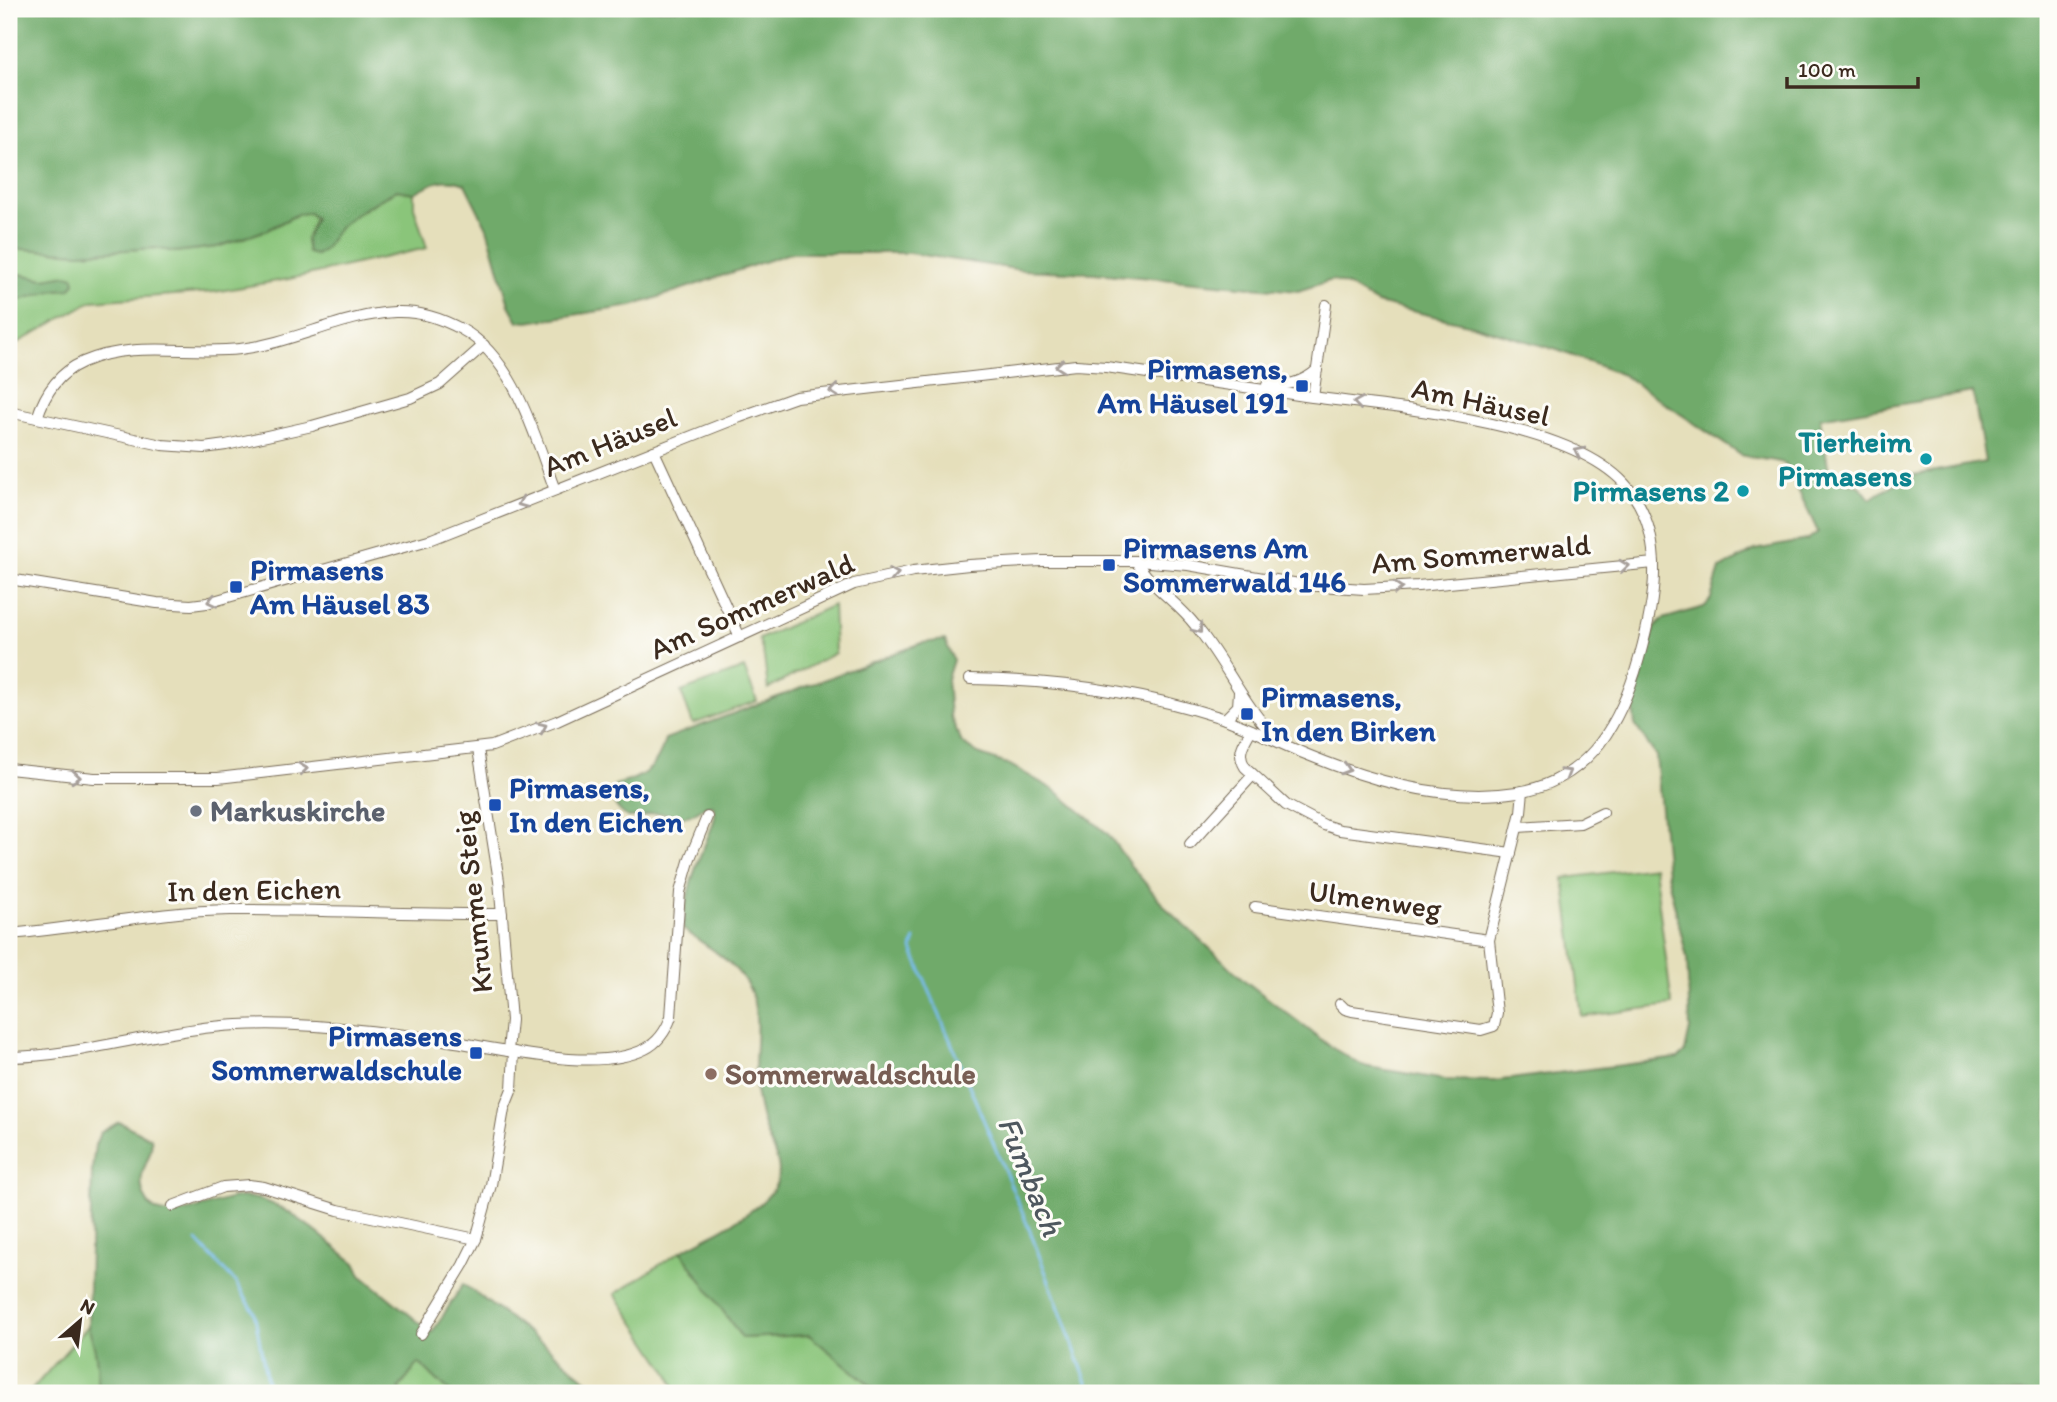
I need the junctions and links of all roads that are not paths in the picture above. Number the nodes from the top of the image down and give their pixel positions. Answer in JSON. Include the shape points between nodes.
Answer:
{"nodes":[{"id":1,"x":1326,"y":305,"type":"dead end"},
{"id":2,"x":484,"y":345,"type":"junction"},
{"id":3,"x":1317,"y":369,"type":"junction"},
{"id":4,"x":1239,"y":386,"type":"junction"},
{"id":5,"x":1314,"y":397,"type":"junction"},
{"id":6,"x":9,"y":412,"type":"edge"},
{"id":7,"x":37,"y":418,"type":"junction"},
{"id":8,"x":654,"y":451,"type":"junction"},
{"id":9,"x":555,"y":490,"type":"junction"},
{"id":10,"x":1136,"y":561,"type":"junction"},
{"id":11,"x":1654,"y":563,"type":"junction"},
{"id":12,"x":9,"y":579,"type":"edge"},
{"id":13,"x":740,"y":637,"type":"junction"},
{"id":14,"x":970,"y":679,"type":"dead end"},
{"id":15,"x":1239,"y":692,"type":"junction"},
{"id":16,"x":1225,"y":719,"type":"junction"},
{"id":17,"x":1251,"y":730,"type":"junction"},
{"id":18,"x":1283,"y":744,"type":"junction"},
{"id":19,"x":478,"y":749,"type":"junction"},
{"id":20,"x":9,"y":769,"type":"edge"},
{"id":21,"x":1253,"y":775,"type":"junction"},
{"id":22,"x":1523,"y":791,"type":"junction"},
{"id":23,"x":1603,"y":812,"type":"dead end"},
{"id":24,"x":707,"y":817,"type":"dead end"},
{"id":25,"x":1518,"y":827,"type":"junction"},
{"id":26,"x":1190,"y":844,"type":"dead end"},
{"id":27,"x":1511,"y":853,"type":"junction"},
{"id":28,"x":1255,"y":907,"type":"dead end"},
{"id":29,"x":502,"y":914,"type":"junction"},
{"id":30,"x":9,"y":934,"type":"edge"},
{"id":31,"x":1489,"y":940,"type":"junction"},
{"id":32,"x":1340,"y":1004,"type":"dead end"},
{"id":33,"x":511,"y":1051,"type":"junction"},
{"id":34,"x":9,"y":1057,"type":"edge"},
{"id":35,"x":173,"y":1206,"type":"dead end"},
{"id":36,"x":476,"y":1239,"type":"junction"},
{"id":37,"x":421,"y":1334,"type":"dead end"}],
"edges":[{"from":1,"to":3,"type":"street"},
{"from":2,"to":7,"type":"street","via":[[440,384],[410,398],[226,445],[162,445]]},
{"from":2,"to":7,"type":"street","via":[[437,318],[398,312],[254,347],[123,351],[98,356],[63,374]]},
{"from":2,"to":9,"type":"street","via":[[515,389]]},
{"from":3,"to":4,"type":"street","name":"Am Häusel","via":[[1290,385]]},
{"from":3,"to":5,"type":"street"},
{"from":4,"to":5,"type":"street","name":"Am Häusel"},
{"from":4,"to":8,"type":"street","name":"Am Häusel","one_way":true,"via":[[1076,365],[834,391],[778,402]]},
{"from":11,"to":5,"type":"street","name":"Am Häusel","one_way":true,"via":[[1650,532],[1639,503],[1619,477],[1587,455],[1495,425]]},
{"from":6,"to":7,"type":"street"},
{"from":8,"to":9,"type":"street","name":"Am Häusel"},
{"from":8,"to":13,"type":"street"},
{"from":9,"to":12,"type":"street","name":"Am Häusel","one_way":true,"via":[[413,545],[191,605]]},
{"from":10,"to":11,"type":"street","name":"Am Sommerwald","one_way":true,"via":[[1364,589]]},
{"from":13,"to":10,"type":"street","name":"Am Sommerwald","one_way":true,"via":[[845,588],[887,575],[982,564]]},
{"from":10,"to":15,"type":"street","one_way":true,"via":[[1196,625]]},
{"from":22,"to":11,"type":"street","name":"Am Häusel","one_way":true,"via":[[1581,764],[1613,726],[1641,651]]},
{"from":19,"to":13,"type":"street","name":"Am Sommerwald","one_way":true,"via":[[527,733]]},
{"from":14,"to":16,"type":"street","name":"Am Häusel","via":[[1092,687]]},
{"from":15,"to":16,"type":"street","via":[[1238,706]]},
{"from":15,"to":18,"type":"street"},
{"from":16,"to":17,"type":"street","name":"Am Häusel"},
{"from":17,"to":18,"type":"street","name":"Am Häusel"},
{"from":17,"to":21,"type":"street","via":[[1240,756]]},
{"from":18,"to":22,"type":"street","name":"Am Häusel","one_way":true,"via":[[1347,770],[1417,787],[1473,795]]},
{"from":20,"to":19,"type":"street","name":"Am Sommerwald","one_way":true,"via":[[94,778],[218,778]]},
{"from":19,"to":29,"type":"street","name":"Krumme Steig"},
{"from":21,"to":26,"type":"street"},
{"from":21,"to":27,"type":"street","via":[[1286,805],[1340,830]]},
{"from":22,"to":25,"type":"street"},
{"from":23,"to":25,"type":"street","via":[[1573,825]]},
{"from":24,"to":33,"type":"street","via":[[680,892],[673,1006],[664,1033],[648,1048],[608,1060]]},
{"from":25,"to":27,"type":"street"},
{"from":27,"to":31,"type":"street"},
{"from":28,"to":31,"type":"street","name":"Ulmenweg"},
{"from":29,"to":30,"type":"street","name":"In den Eichen","via":[[230,910]]},
{"from":29,"to":33,"type":"street","name":"Krumme Steig"},
{"from":31,"to":32,"type":"street","via":[[1497,1013],[1491,1028],[1352,1011]]},
{"from":33,"to":34,"type":"street","via":[[434,1039],[255,1024],[197,1029],[51,1055]]},
{"from":33,"to":36,"type":"street","name":"Krumme Steig","via":[[512,1089]]},
{"from":35,"to":36,"type":"street","via":[[223,1187],[249,1185],[338,1210]]},
{"from":36,"to":37,"type":"street","name":"Krumme Steig"}]}
